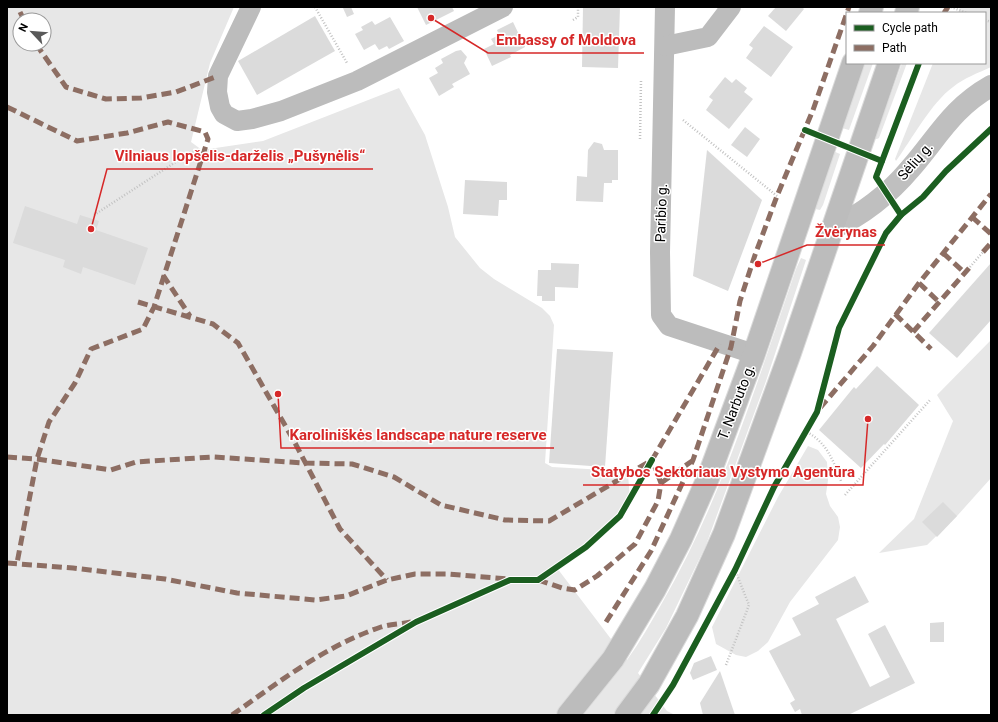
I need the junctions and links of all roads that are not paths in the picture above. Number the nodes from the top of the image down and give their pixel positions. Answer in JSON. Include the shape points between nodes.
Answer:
{"nodes":[{"id":1,"x":251,"y":7,"type":"edge"},
{"id":2,"x":503,"y":7,"type":"edge"},
{"id":3,"x":665,"y":7,"type":"edge"},
{"id":4,"x":730,"y":7,"type":"edge"},
{"id":5,"x":665,"y":46,"type":"junction"},
{"id":6,"x":853,"y":64,"type":"edge"},
{"id":7,"x":889,"y":64,"type":"edge"},
{"id":8,"x":991,"y":86,"type":"edge"},
{"id":9,"x":833,"y":228,"type":"junction"},
{"id":10,"x":790,"y":248,"type":"junction"},
{"id":11,"x":754,"y":354,"type":"junction"},
{"id":12,"x":568,"y":715,"type":"edge"},
{"id":13,"x":626,"y":715,"type":"edge"}],
"edges":[{"from":1,"to":2,"type":"street","via":[[218,76],[217,92],[220,107],[224,114],[238,121],[252,120],[281,111],[357,81]]},
{"from":3,"to":5,"type":"street","name":"Paribio g."},
{"from":4,"to":5,"type":"street","via":[[708,37]]},
{"from":5,"to":11,"type":"street","name":"Paribio g.","via":[[661,315],[669,326]]},
{"from":6,"to":10,"type":"main road","name":"T. Narbuto g."},
{"from":7,"to":9,"type":"main road"},
{"from":8,"to":9,"type":"main road","name":"Sėlių g.","via":[[974,95],[952,116],[910,170],[862,214]]},
{"from":9,"to":10,"type":"main road","via":[[816,232]]},
{"from":9,"to":13,"type":"main road","via":[[724,534],[687,616],[649,684]]},
{"from":10,"to":11,"type":"main road","name":"T. Narbuto g."},
{"from":11,"to":12,"type":"main road","name":"T. Narbuto g.","via":[[708,478],[681,539],[655,589],[613,659]]}]}
